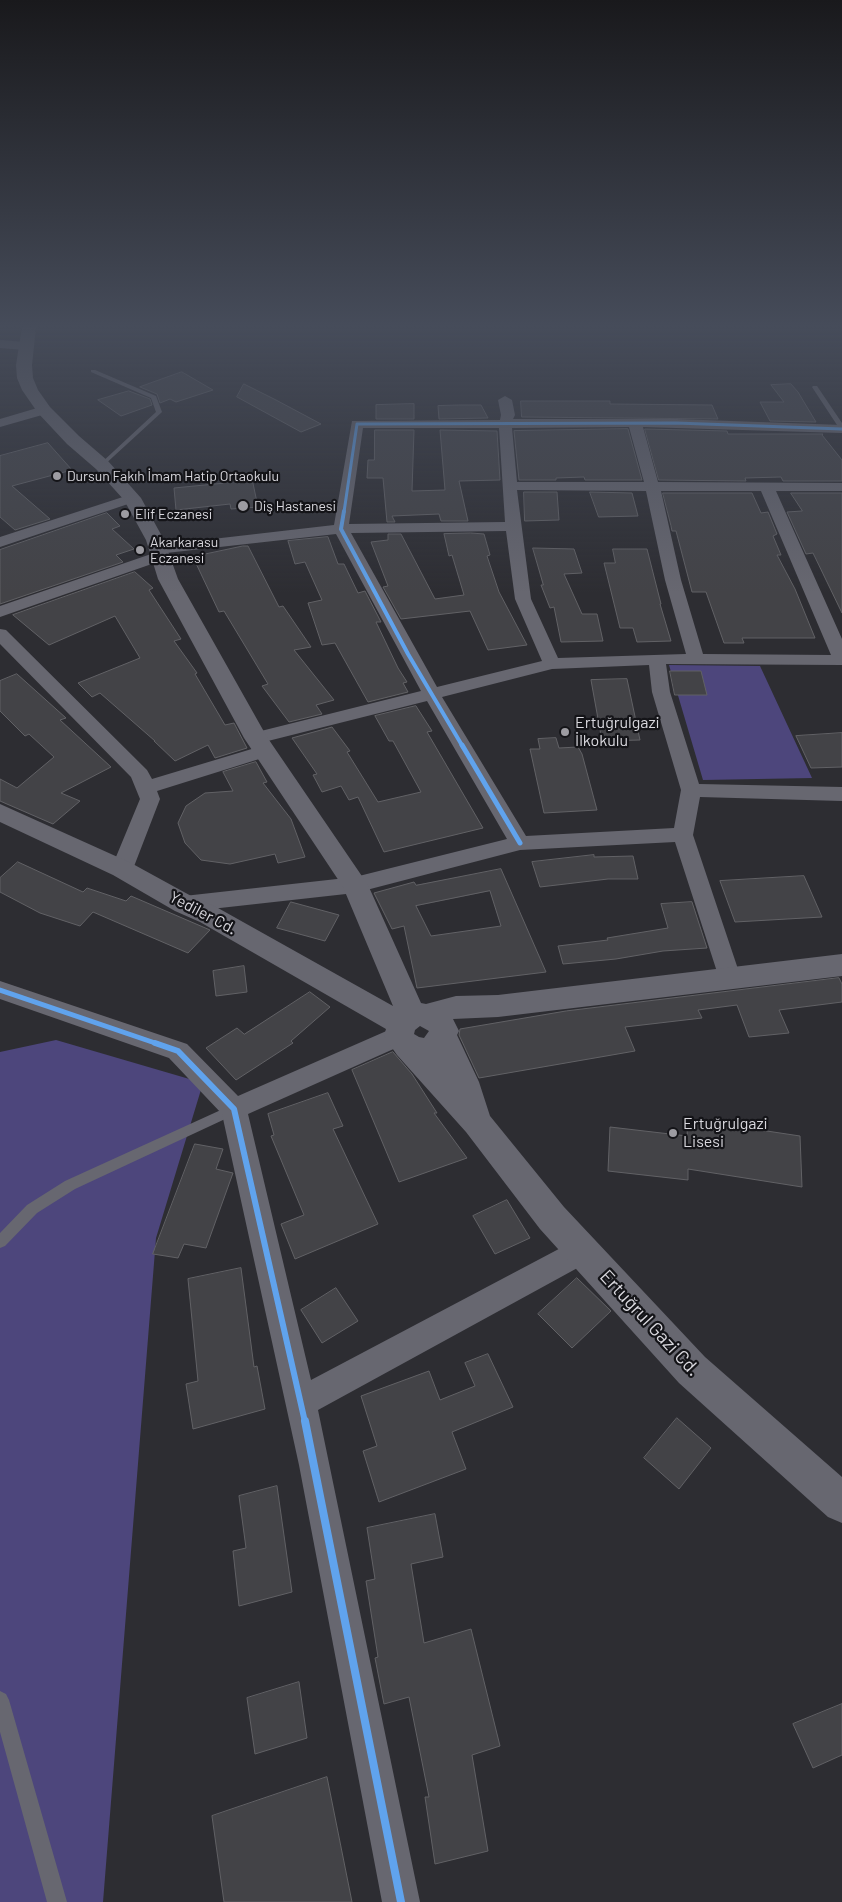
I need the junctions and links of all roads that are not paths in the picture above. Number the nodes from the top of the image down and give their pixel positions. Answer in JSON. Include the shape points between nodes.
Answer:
{"nodes":[{"id":1,"x":25,"y":416,"type":"edge"},
{"id":2,"x":50,"y":416,"type":"edge"},
{"id":3,"x":155,"y":416,"type":"edge"},
{"id":4,"x":508,"y":416,"type":"edge"},
{"id":5,"x":834,"y":416,"type":"edge"},
{"id":6,"x":0,"y":423,"type":"edge"},
{"id":7,"x":635,"y":423,"type":"junction"},
{"id":8,"x":505,"y":424,"type":"junction"},
{"id":9,"x":842,"y":428,"type":"edge"},
{"id":10,"x":102,"y":465,"type":"junction"},
{"id":11,"x":510,"y":486,"type":"junction"},
{"id":12,"x":652,"y":486,"type":"junction"},
{"id":13,"x":766,"y":486,"type":"junction"},
{"id":14,"x":842,"y":487,"type":"edge"},
{"id":15,"x":132,"y":498,"type":"junction"},
{"id":16,"x":513,"y":526,"type":"junction"},
{"id":17,"x":341,"y":529,"type":"junction"},
{"id":18,"x":0,"y":542,"type":"edge"},
{"id":19,"x":159,"y":552,"type":"junction"},
{"id":20,"x":0,"y":612,"type":"edge"},
{"id":21,"x":0,"y":634,"type":"edge"},
{"id":22,"x":656,"y":659,"type":"junction"},
{"id":23,"x":696,"y":660,"type":"junction"},
{"id":24,"x":842,"y":660,"type":"edge"},
{"id":25,"x":552,"y":664,"type":"junction"},
{"id":26,"x":432,"y":694,"type":"junction"},
{"id":27,"x":261,"y":745,"type":"junction"},
{"id":28,"x":146,"y":788,"type":"junction"},
{"id":29,"x":691,"y":790,"type":"junction"},
{"id":30,"x":842,"y":794,"type":"edge"},
{"id":31,"x":0,"y":812,"type":"edge"},
{"id":32,"x":683,"y":835,"type":"junction"},
{"id":33,"x":520,"y":843,"type":"junction"},
{"id":34,"x":122,"y":868,"type":"junction"},
{"id":35,"x":355,"y":885,"type":"junction"},
{"id":36,"x":184,"y":904,"type":"junction"},
{"id":37,"x":842,"y":965,"type":"edge"},
{"id":38,"x":730,"y":978,"type":"junction"},
{"id":39,"x":0,"y":990,"type":"edge"},
{"id":40,"x":419,"y":1029,"type":"junction"},
{"id":41,"x":234,"y":1109,"type":"junction"},
{"id":42,"x":0,"y":1242,"type":"edge"},
{"id":43,"x":582,"y":1251,"type":"junction"},
{"id":44,"x":300,"y":1402,"type":"junction"},
{"id":45,"x":842,"y":1503,"type":"edge"},
{"id":46,"x":0,"y":1700,"type":"edge"},
{"id":47,"x":57,"y":1902,"type":"edge"},
{"id":48,"x":401,"y":1902,"type":"edge"}],
"edges":[{"from":1,"to":6,"type":"street"},
{"from":2,"to":10,"type":"street"},
{"from":3,"to":10,"type":"lane"},
{"from":4,"to":8,"type":"street"},
{"from":5,"to":9,"type":"lane"},
{"from":7,"to":8,"type":"street"},
{"from":7,"to":9,"type":"street"},
{"from":7,"to":12,"type":"street"},
{"from":8,"to":11,"type":"street"},
{"from":8,"to":17,"type":"street","via":[[357,424]]},
{"from":10,"to":15,"type":"street"},
{"from":11,"to":12,"type":"street"},
{"from":11,"to":16,"type":"street"},
{"from":12,"to":13,"type":"street"},
{"from":12,"to":23,"type":"street","via":[[672,580]]},
{"from":13,"to":14,"type":"street"},
{"from":13,"to":24,"type":"street"},
{"from":15,"to":18,"type":"street"},
{"from":15,"to":19,"type":"street"},
{"from":16,"to":17,"type":"street"},
{"from":16,"to":25,"type":"street","via":[[523,599]]},
{"from":17,"to":19,"type":"street"},
{"from":17,"to":26,"type":"street"},
{"from":19,"to":20,"type":"street"},
{"from":19,"to":27,"type":"street","via":[[168,579]]},
{"from":21,"to":28,"type":"street","via":[[140,774]]},
{"from":22,"to":23,"type":"street"},
{"from":22,"to":25,"type":"street"},
{"from":22,"to":29,"type":"street","via":[[661,692]]},
{"from":23,"to":24,"type":"street"},
{"from":25,"to":26,"type":"street"},
{"from":26,"to":27,"type":"street"},
{"from":26,"to":33,"type":"street"},
{"from":27,"to":28,"type":"street"},
{"from":27,"to":35,"type":"street"},
{"from":28,"to":34,"type":"street","via":[[150,799]]},
{"from":29,"to":30,"type":"street"},
{"from":29,"to":32,"type":"street"},
{"from":31,"to":34,"type":"street","name":"Yediler Cd."},
{"from":32,"to":33,"type":"street"},
{"from":32,"to":38,"type":"street"},
{"from":33,"to":35,"type":"street"},
{"from":34,"to":36,"type":"street","name":"Yediler Cd."},
{"from":35,"to":36,"type":"street"},
{"from":35,"to":40,"type":"street"},
{"from":36,"to":40,"type":"street","name":"Yediler Cd."},
{"from":37,"to":38,"type":"street"},
{"from":38,"to":40,"type":"street","via":[[498,1006]]},
{"from":39,"to":41,"type":"street","via":[[178,1051]]},
{"from":40,"to":41,"type":"street"},
{"from":40,"to":43,"type":"street","name":"Ertuğrul Gazi Cd.","via":[[477,1123]]},
{"from":41,"to":42,"type":"lane","via":[[63,1188],[32,1209]]},
{"from":41,"to":44,"type":"street"},
{"from":43,"to":44,"type":"street"},
{"from":43,"to":45,"type":"street","name":"Ertuğrul Gazi Cd.","via":[[692,1370]]},
{"from":44,"to":48,"type":"street"},
{"from":46,"to":47,"type":"lane"}]}
